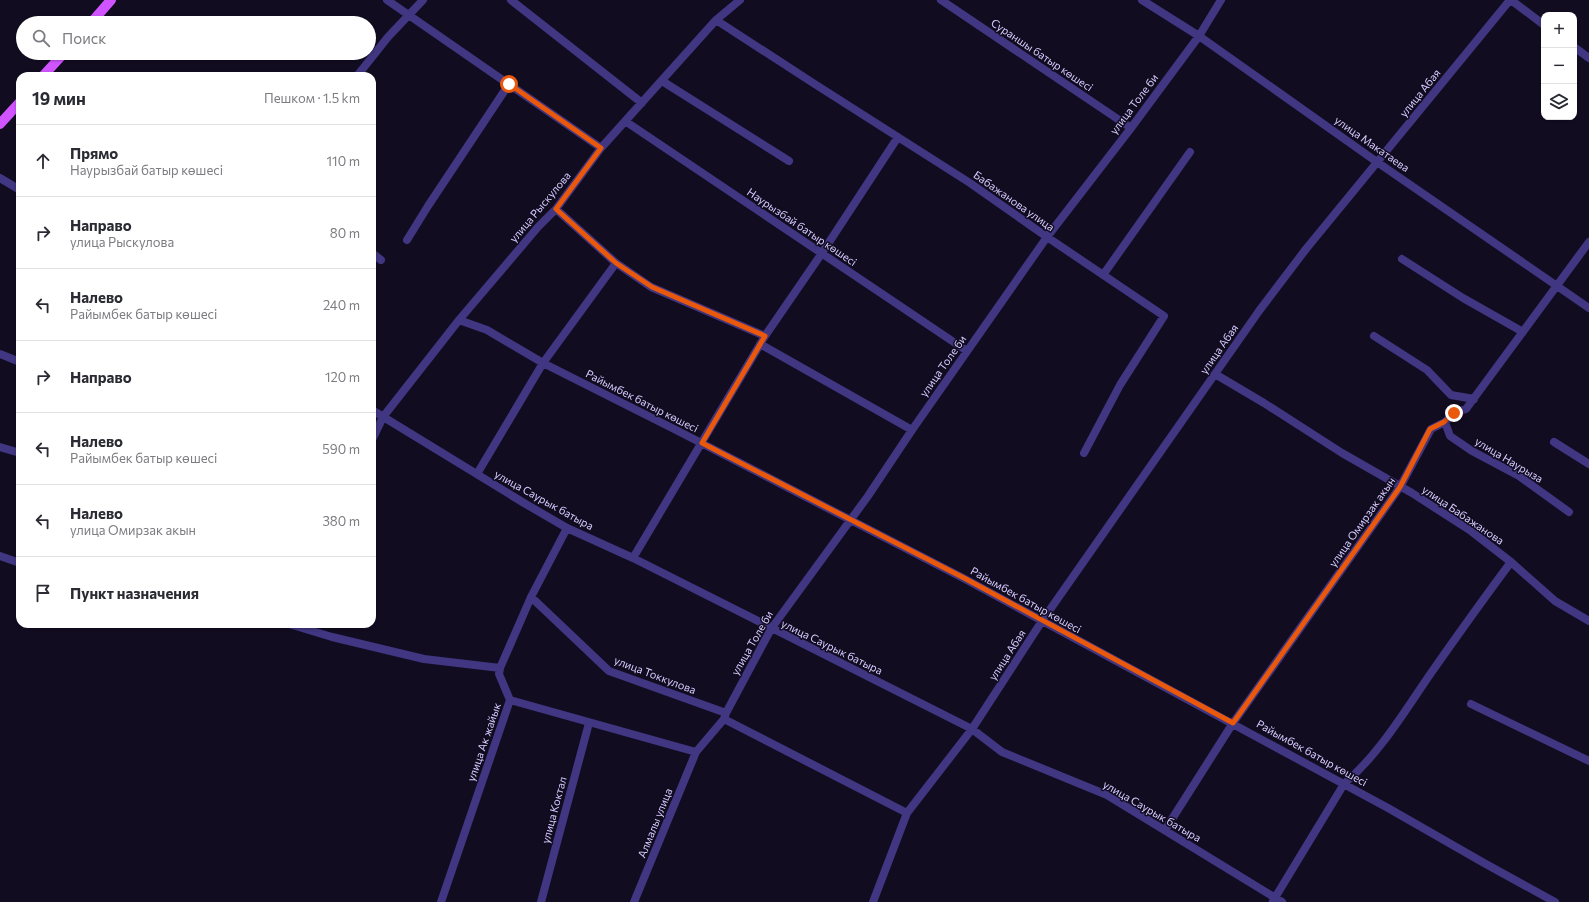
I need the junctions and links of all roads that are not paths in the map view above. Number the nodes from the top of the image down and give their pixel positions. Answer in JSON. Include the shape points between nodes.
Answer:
{"nodes":[{"id":1,"x":112,"y":0,"type":"edge"},
{"id":2,"x":387,"y":0,"type":"edge"},
{"id":3,"x":422,"y":0,"type":"edge"},
{"id":4,"x":511,"y":0,"type":"edge"},
{"id":5,"x":740,"y":0,"type":"edge"},
{"id":6,"x":941,"y":0,"type":"edge"},
{"id":7,"x":1142,"y":0,"type":"edge"},
{"id":8,"x":1221,"y":0,"type":"edge"},
{"id":9,"x":1510,"y":0,"type":"edge"},
{"id":10,"x":409,"y":15,"type":"junction"},
{"id":11,"x":97,"y":16,"type":"edge"},
{"id":12,"x":716,"y":20,"type":"junction"},
{"id":13,"x":1541,"y":23,"type":"edge"},
{"id":14,"x":1199,"y":36,"type":"junction"},
{"id":15,"x":1575,"y":48,"type":"edge"},
{"id":16,"x":376,"y":52,"type":"edge"},
{"id":17,"x":1589,"y":58,"type":"edge"},
{"id":18,"x":58,"y":60,"type":"edge"},
{"id":19,"x":370,"y":60,"type":"edge"},
{"id":20,"x":47,"y":72,"type":"edge"},
{"id":21,"x":360,"y":72,"type":"edge"},
{"id":22,"x":662,"y":80,"type":"junction"},
{"id":23,"x":509,"y":84,"type":"junction"},
{"id":24,"x":642,"y":103,"type":"junction"},
{"id":25,"x":16,"y":106,"type":"edge"},
{"id":26,"x":625,"y":121,"type":"junction"},
{"id":27,"x":0,"y":124,"type":"edge"},
{"id":28,"x":1131,"y":128,"type":"junction"},
{"id":29,"x":898,"y":137,"type":"junction"},
{"id":30,"x":601,"y":148,"type":"junction"},
{"id":31,"x":1190,"y":152,"type":"dead end"},
{"id":32,"x":789,"y":161,"type":"dead end"},
{"id":33,"x":1377,"y":162,"type":"junction"},
{"id":34,"x":0,"y":178,"type":"edge"},
{"id":35,"x":16,"y":188,"type":"edge"},
{"id":36,"x":556,"y":209,"type":"junction"},
{"id":37,"x":1046,"y":237,"type":"junction"},
{"id":38,"x":407,"y":240,"type":"dead end"},
{"id":39,"x":1589,"y":242,"type":"edge"},
{"id":40,"x":822,"y":254,"type":"junction"},
{"id":41,"x":376,"y":256,"type":"edge"},
{"id":42,"x":1402,"y":259,"type":"dead end"},
{"id":43,"x":381,"y":260,"type":"dead end"},
{"id":44,"x":616,"y":263,"type":"junction"},
{"id":45,"x":1103,"y":275,"type":"junction"},
{"id":46,"x":1557,"y":285,"type":"junction"},
{"id":47,"x":1589,"y":308,"type":"edge"},
{"id":48,"x":459,"y":320,"type":"junction"},
{"id":49,"x":1523,"y":332,"type":"junction"},
{"id":50,"x":765,"y":336,"type":"junction"},
{"id":51,"x":1374,"y":336,"type":"dead end"},
{"id":52,"x":760,"y":344,"type":"junction"},
{"id":53,"x":967,"y":351,"type":"junction"},
{"id":54,"x":0,"y":354,"type":"edge"},
{"id":55,"x":16,"y":360,"type":"edge"},
{"id":56,"x":543,"y":364,"type":"junction"},
{"id":57,"x":1215,"y":374,"type":"junction"},
{"id":58,"x":1474,"y":399,"type":"junction"},
{"id":59,"x":376,"y":413,"type":"edge"},
{"id":60,"x":383,"y":417,"type":"junction"},
{"id":61,"x":1444,"y":422,"type":"junction"},
{"id":62,"x":912,"y":430,"type":"junction"},
{"id":63,"x":376,"y":432,"type":"edge"},
{"id":64,"x":1554,"y":442,"type":"dead end"},
{"id":65,"x":702,"y":443,"type":"junction"},
{"id":66,"x":0,"y":447,"type":"edge"},
{"id":67,"x":16,"y":452,"type":"edge"},
{"id":68,"x":1084,"y":453,"type":"dead end"},
{"id":69,"x":1589,"y":464,"type":"edge"},
{"id":70,"x":477,"y":474,"type":"junction"},
{"id":71,"x":1400,"y":487,"type":"junction"},
{"id":72,"x":1569,"y":512,"type":"dead end"},
{"id":73,"x":850,"y":519,"type":"junction"},
{"id":74,"x":567,"y":528,"type":"junction"},
{"id":75,"x":0,"y":556,"type":"edge"},
{"id":76,"x":633,"y":558,"type":"junction"},
{"id":77,"x":16,"y":562,"type":"edge"},
{"id":78,"x":1511,"y":562,"type":"junction"},
{"id":79,"x":531,"y":597,"type":"junction"},
{"id":80,"x":1042,"y":621,"type":"junction"},
{"id":81,"x":1589,"y":621,"type":"edge"},
{"id":82,"x":302,"y":628,"type":"edge"},
{"id":83,"x":771,"y":629,"type":"junction"},
{"id":84,"x":500,"y":668,"type":"junction"},
{"id":85,"x":510,"y":700,"type":"junction"},
{"id":86,"x":1471,"y":704,"type":"dead end"},
{"id":87,"x":725,"y":716,"type":"junction"},
{"id":88,"x":589,"y":723,"type":"junction"},
{"id":89,"x":1233,"y":723,"type":"junction"},
{"id":90,"x":972,"y":729,"type":"junction"},
{"id":91,"x":696,"y":752,"type":"junction"},
{"id":92,"x":1589,"y":761,"type":"edge"},
{"id":93,"x":1344,"y":784,"type":"junction"},
{"id":94,"x":907,"y":813,"type":"junction"},
{"id":95,"x":1165,"y":830,"type":"junction"},
{"id":96,"x":1277,"y":900,"type":"edge"},
{"id":97,"x":441,"y":902,"type":"edge"},
{"id":98,"x":541,"y":902,"type":"edge"},
{"id":99,"x":634,"y":902,"type":"edge"},
{"id":100,"x":873,"y":902,"type":"edge"},
{"id":101,"x":1555,"y":902,"type":"edge"}],
"edges":[{"from":1,"to":11,"type":"main road"},
{"from":2,"to":10,"type":"street"},
{"from":3,"to":10,"type":"street"},
{"from":4,"to":24,"type":"street"},
{"from":5,"to":12,"type":"street","name":"улица Рыскулова"},
{"from":6,"to":28,"type":"street","name":"Сураншы батыр көшесі"},
{"from":7,"to":14,"type":"street","name":"улица Макатаева"},
{"from":8,"to":14,"type":"street","name":"улица Толе би"},
{"from":9,"to":13,"type":"street"},
{"from":9,"to":33,"type":"street","name":"улица Абая"},
{"from":10,"to":16,"type":"street"},
{"from":10,"to":23,"type":"street"},
{"from":12,"to":22,"type":"street","name":"улица Рыскулова"},
{"from":12,"to":29,"type":"street","name":"Бабажанова улица"},
{"from":14,"to":28,"type":"street","name":"улица Толе би"},
{"from":14,"to":33,"type":"street","name":"улица Макатаева"},
{"from":15,"to":17,"type":"street"},
{"from":18,"to":20,"type":"main road"},
{"from":19,"to":21,"type":"street"},
{"from":22,"to":24,"type":"street","name":"улица Рыскулова"},
{"from":22,"to":32,"type":"street"},
{"from":23,"to":30,"type":"street"},
{"from":23,"to":38,"type":"street"},
{"from":24,"to":26,"type":"street","name":"улица Рыскулова"},
{"from":25,"to":27,"type":"main road"},
{"from":26,"to":30,"type":"street","name":"улица Рыскулова"},
{"from":26,"to":40,"type":"street","name":"Наурызбай батыр көшесі"},
{"from":28,"to":37,"type":"street","name":"улица Толе би"},
{"from":29,"to":37,"type":"street","name":"Бабажанова улица","via":[[970,183]]},
{"from":29,"to":40,"type":"street"},
{"from":30,"to":36,"type":"street","name":"улица Рыскулова"},
{"from":31,"to":45,"type":"street"},
{"from":33,"to":46,"type":"street","name":"улица Макатаева"},
{"from":33,"to":57,"type":"street","name":"улица Абая","via":[[1306,249]]},
{"from":34,"to":35,"type":"street"},
{"from":36,"to":44,"type":"street"},
{"from":36,"to":48,"type":"street","name":"улица Рыскулова"},
{"from":37,"to":45,"type":"street","name":"Бабажанова улица"},
{"from":37,"to":53,"type":"street","name":"улица Толе би"},
{"from":39,"to":46,"type":"street","name":"улица Омирзак акын"},
{"from":40,"to":50,"type":"street"},
{"from":40,"to":53,"type":"street","name":"Наурызбай батыр көшесі"},
{"from":41,"to":43,"type":"street"},
{"from":42,"to":49,"type":"street"},
{"from":44,"to":50,"type":"street","via":[[652,287]]},
{"from":44,"to":56,"type":"street"},
{"from":45,"to":68,"type":"street","name":"Бабажанова улица","via":[[1164,316],[1120,385]]},
{"from":46,"to":47,"type":"street","name":"улица Макатаева"},
{"from":46,"to":49,"type":"street","name":"улица Омирзак акын"},
{"from":48,"to":56,"type":"street","name":"Райымбек батыр көшесі","via":[[487,330]]},
{"from":48,"to":60,"type":"street","name":"улица Рыскулова"},
{"from":49,"to":58,"type":"street","name":"улица Омирзак акын"},
{"from":50,"to":52,"type":"street"},
{"from":51,"to":58,"type":"street","via":[[1427,370],[1451,395]]},
{"from":52,"to":62,"type":"street"},
{"from":52,"to":65,"type":"street"},
{"from":53,"to":62,"type":"street","name":"улица Толе би"},
{"from":54,"to":55,"type":"street"},
{"from":56,"to":65,"type":"street","name":"Райымбек батыр көшесі"},
{"from":56,"to":70,"type":"street"},
{"from":57,"to":71,"type":"street","name":"улица Бабажанова"},
{"from":57,"to":80,"type":"street","name":"улица Абая"},
{"from":58,"to":61,"type":"street","name":"улица Омирзак акын","via":[[1466,409],[1454,413]]},
{"from":59,"to":60,"type":"street","name":"улица Саурык батыра"},
{"from":60,"to":63,"type":"street","name":"улица Рыскулова"},
{"from":60,"to":70,"type":"street","name":"улица Саурык батыра"},
{"from":61,"to":71,"type":"street","name":"улица Омирзак акын","via":[[1430,429]]},
{"from":61,"to":72,"type":"street","name":"улица Наурыза","via":[[1450,436],[1519,476]]},
{"from":62,"to":73,"type":"street","name":"улица Толе би"},
{"from":64,"to":69,"type":"street"},
{"from":65,"to":73,"type":"street","name":"Райымбек батыр көшесі"},
{"from":65,"to":76,"type":"street"},
{"from":66,"to":67,"type":"street"},
{"from":70,"to":74,"type":"street","name":"улица Саурык батыра"},
{"from":71,"to":78,"type":"street","name":"улица Бабажанова","via":[[1471,531]]},
{"from":71,"to":89,"type":"street","name":"улица Омирзак акын"},
{"from":73,"to":80,"type":"street","name":"Райымбек батыр көшесі"},
{"from":73,"to":83,"type":"street","name":"улица Толе би"},
{"from":74,"to":76,"type":"street","name":"улица Саурык батыра"},
{"from":74,"to":79,"type":"street"},
{"from":75,"to":77,"type":"street"},
{"from":76,"to":83,"type":"street","name":"улица Саурык батыра"},
{"from":78,"to":81,"type":"street","name":"улица Бабажанова","via":[[1555,601]]},
{"from":78,"to":93,"type":"street","via":[[1465,623],[1389,734],[1357,773]]},
{"from":79,"to":84,"type":"street"},
{"from":79,"to":87,"type":"street","name":"улица Токкулова","via":[[609,670]]},
{"from":80,"to":89,"type":"street","name":"Райымбек батыр көшесі"},
{"from":80,"to":90,"type":"street","name":"улица Абая"},
{"from":82,"to":84,"type":"street","via":[[424,659]]},
{"from":83,"to":87,"type":"street","name":"улица Толе би"},
{"from":83,"to":90,"type":"street","name":"улица Саурык батыра"},
{"from":84,"to":85,"type":"street","name":"улица Ак жайык","via":[[499,674]]},
{"from":85,"to":88,"type":"street"},
{"from":85,"to":97,"type":"street","name":"улица Ак жайык"},
{"from":86,"to":92,"type":"street"},
{"from":87,"to":91,"type":"street","name":"улица Толе би"},
{"from":87,"to":94,"type":"street","name":"улица Токкулова"},
{"from":88,"to":91,"type":"street"},
{"from":88,"to":98,"type":"street","name":"улица Коктал"},
{"from":89,"to":93,"type":"street","name":"Райымбек батыр көшесі"},
{"from":89,"to":95,"type":"street","name":"улица Омирзак акын"},
{"from":90,"to":94,"type":"street","name":"улица Абая"},
{"from":90,"to":95,"type":"street","name":"улица Саурык батыра","via":[[1002,752],[1107,795]]},
{"from":91,"to":99,"type":"street","name":"Алмалы улица"},
{"from":93,"to":96,"type":"street"},
{"from":93,"to":101,"type":"street","name":"Райымбек батыр көшесі"},
{"from":94,"to":100,"type":"street","name":"улица Абая"},
{"from":95,"to":96,"type":"street","name":"улица Саурык батыра"}]}
